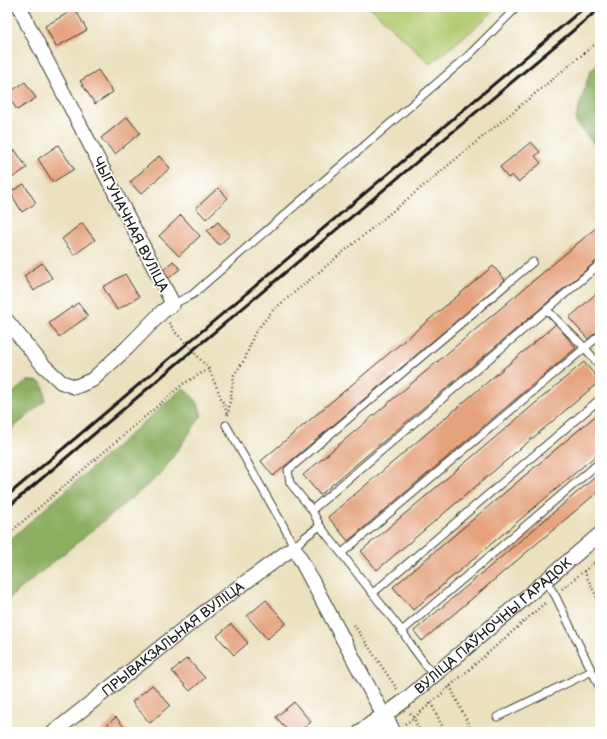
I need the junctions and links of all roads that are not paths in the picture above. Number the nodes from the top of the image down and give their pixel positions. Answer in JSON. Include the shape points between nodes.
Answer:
{"nodes":[{"id":1,"x":20,"y":7,"type":"edge"},
{"id":2,"x":517,"y":7,"type":"edge"},
{"id":3,"x":533,"y":262,"type":"dead end"},
{"id":4,"x":600,"y":264,"type":"edge"},
{"id":5,"x":167,"y":308,"type":"junction"},
{"id":6,"x":547,"y":310,"type":"junction"},
{"id":7,"x":7,"y":321,"type":"edge"},
{"id":8,"x":600,"y":335,"type":"edge"},
{"id":9,"x":585,"y":348,"type":"junction"},
{"id":10,"x":600,"y":366,"type":"edge"},
{"id":11,"x":600,"y":399,"type":"edge"},
{"id":12,"x":226,"y":425,"type":"road end"},
{"id":13,"x":600,"y":462,"type":"edge"},
{"id":14,"x":312,"y":510,"type":"junction"},
{"id":15,"x":320,"y":526,"type":"junction"},
{"id":16,"x":600,"y":534,"type":"edge"},
{"id":17,"x":294,"y":547,"type":"junction"},
{"id":18,"x":342,"y":553,"type":"junction"},
{"id":19,"x":545,"y":580,"type":"junction"},
{"id":20,"x":373,"y":593,"type":"junction"},
{"id":21,"x":402,"y":631,"type":"junction"},
{"id":22,"x":592,"y":671,"type":"junction"},
{"id":23,"x":434,"y":676,"type":"junction"},
{"id":24,"x":600,"y":688,"type":"edge"},
{"id":25,"x":384,"y":716,"type":"junction"},
{"id":26,"x":497,"y":717,"type":"dead end"},
{"id":27,"x":54,"y":732,"type":"edge"},
{"id":28,"x":362,"y":732,"type":"edge"},
{"id":29,"x":392,"y":732,"type":"edge"}],
"edges":[{"from":1,"to":5,"type":"street","name":"ЧЫГУНАЧНАЯ ВУЛІЦА"},
{"from":2,"to":5,"type":"lane","via":[[467,57],[208,282],[192,295]]},
{"from":3,"to":14,"type":"lane","via":[[288,470],[290,483]]},
{"from":4,"to":6,"type":"lane"},
{"from":5,"to":7,"type":"street","name":"ЧЫГУНАЧНАЯ ВУЛІЦА","via":[[92,380],[75,388],[61,382],[42,364]]},
{"from":6,"to":9,"type":"lane"},
{"from":6,"to":14,"type":"lane"},
{"from":8,"to":9,"type":"lane"},
{"from":9,"to":10,"type":"lane"},
{"from":9,"to":18,"type":"lane"},
{"from":11,"to":20,"type":"lane"},
{"from":12,"to":17,"type":"lane"},
{"from":13,"to":21,"type":"lane"},
{"from":14,"to":15,"type":"lane"},
{"from":15,"to":17,"type":"lane"},
{"from":15,"to":18,"type":"lane"},
{"from":16,"to":19,"type":"street","name":"ВУЛІЦА ПАЎНОЧНЫ ГАРАДОК"},
{"from":17,"to":25,"type":"street"},
{"from":17,"to":27,"type":"street","name":"ПРЫВАКЗАЛЬНАЯ ВУЛІЦА","via":[[210,608]]},
{"from":18,"to":20,"type":"lane"},
{"from":19,"to":22,"type":"lane","via":[[555,595]]},
{"from":19,"to":23,"type":"street","name":"ВУЛІЦА ПАЎНОЧНЫ ГАРАДОК"},
{"from":20,"to":21,"type":"lane"},
{"from":21,"to":23,"type":"lane"},
{"from":22,"to":24,"type":"lane"},
{"from":22,"to":26,"type":"lane"},
{"from":23,"to":25,"type":"street","name":"ВУЛІЦА ПАЎНОЧНЫ ГАРАДОК"},
{"from":25,"to":28,"type":"street"},
{"from":25,"to":29,"type":"street"}]}
